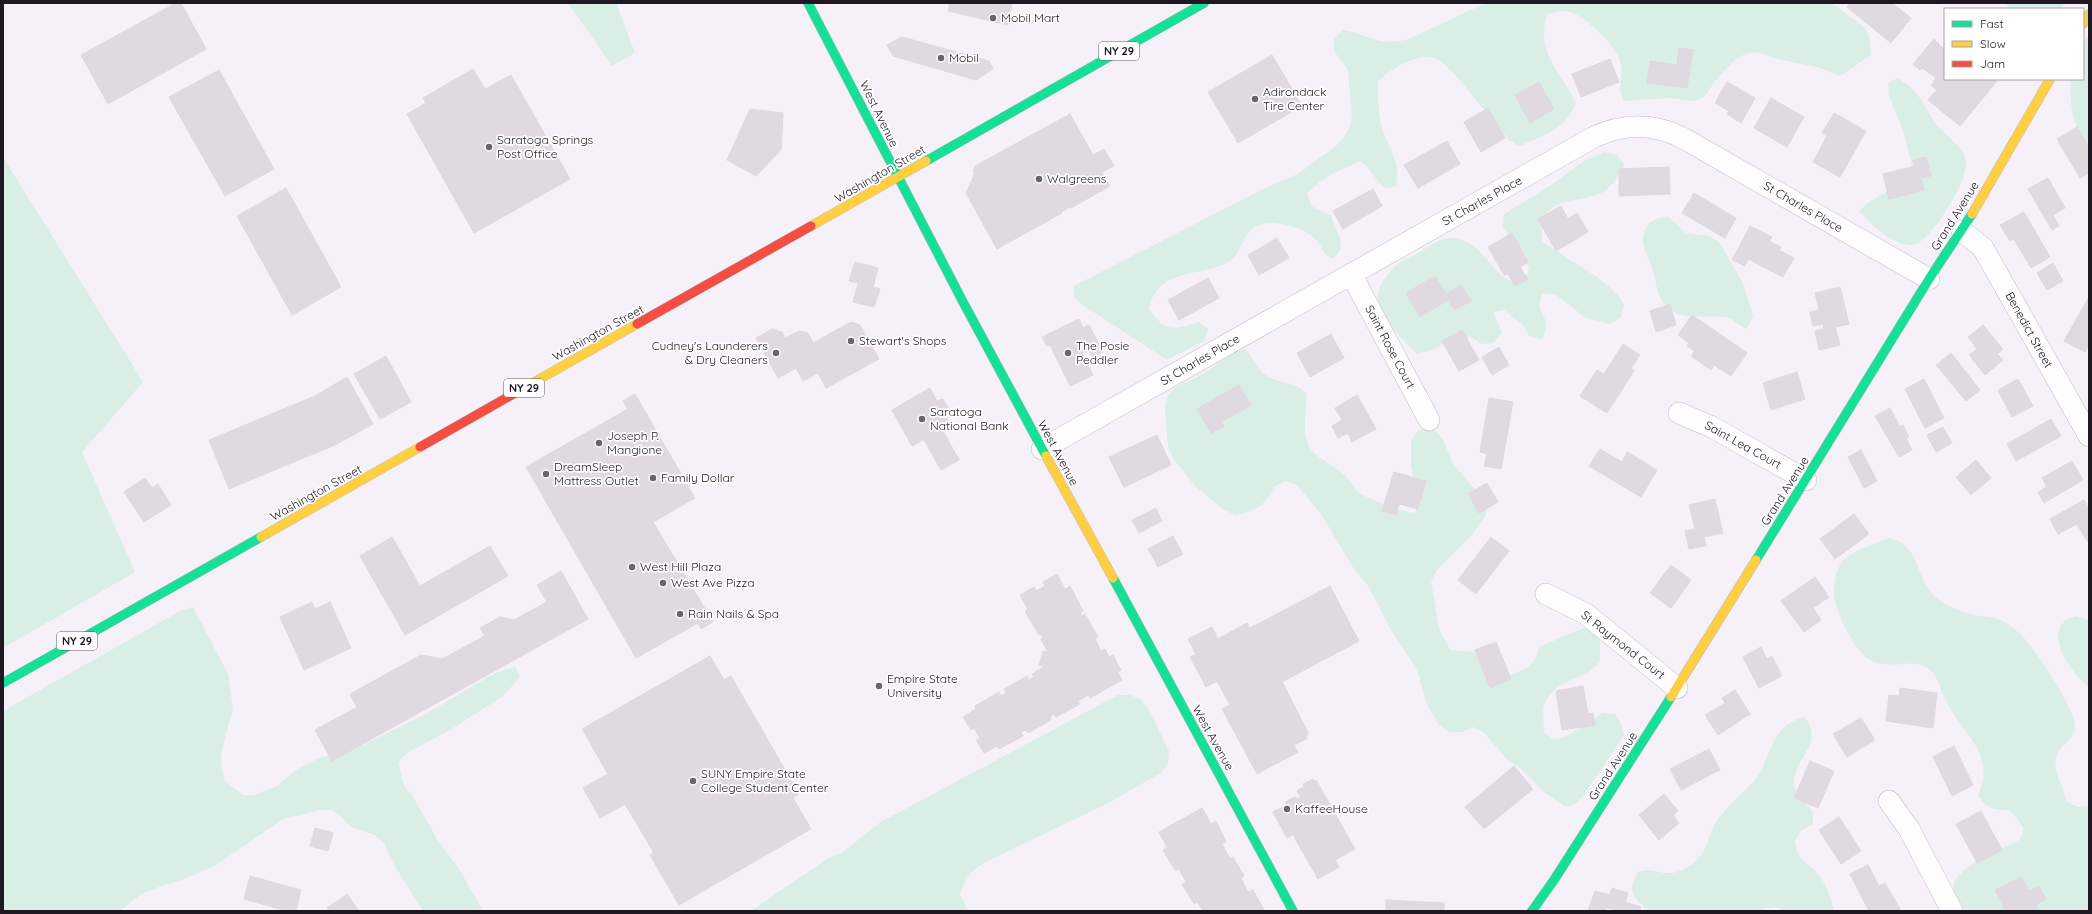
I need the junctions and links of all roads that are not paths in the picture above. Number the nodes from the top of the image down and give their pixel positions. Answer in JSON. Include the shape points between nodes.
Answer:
{"nodes":[{"id":1,"x":808,"y":3,"type":"edge"},
{"id":2,"x":1204,"y":3,"type":"edge"},
{"id":3,"x":2049,"y":80,"type":"edge"},
{"id":4,"x":898,"y":177,"type":"junction"},
{"id":5,"x":1962,"y":231,"type":"junction"},
{"id":6,"x":1351,"y":274,"type":"junction"},
{"id":7,"x":1929,"y":279,"type":"junction"},
{"id":8,"x":1679,"y":413,"type":"dead end"},
{"id":9,"x":1429,"y":420,"type":"dead end"},
{"id":10,"x":2089,"y":436,"type":"edge"},
{"id":11,"x":1042,"y":450,"type":"junction"},
{"id":12,"x":1806,"y":480,"type":"junction"},
{"id":13,"x":1546,"y":594,"type":"dead end"},
{"id":14,"x":3,"y":683,"type":"edge"},
{"id":15,"x":1677,"y":688,"type":"junction"},
{"id":16,"x":1889,"y":801,"type":"dead end"},
{"id":17,"x":1294,"y":911,"type":"edge"},
{"id":18,"x":1532,"y":911,"type":"edge"},
{"id":19,"x":1952,"y":911,"type":"edge"}],
"edges":[{"from":1,"to":4,"type":"main road","name":"West Avenue"},
{"from":2,"to":4,"type":"main road","name":"Washington Street","number":"NY 29"},
{"from":3,"to":5,"type":"main road","name":"Grand Avenue"},
{"from":4,"to":11,"type":"main road","name":"West Avenue"},
{"from":4,"to":14,"type":"main road","name":"Washington Street","number":"NY 29"},
{"from":5,"to":7,"type":"main road","name":"Grand Avenue"},
{"from":5,"to":10,"type":"street","name":"Benedict Street","via":[[1983,248]]},
{"from":6,"to":7,"type":"street","name":"St Charles Place","via":[[1594,137],[1616,129],[1639,126],[1669,131],[1683,138]]},
{"from":6,"to":9,"type":"street","name":"Saint Rose Court"},
{"from":6,"to":11,"type":"street","name":"St Charles Place"},
{"from":7,"to":12,"type":"main road","name":"Grand Avenue"},
{"from":8,"to":12,"type":"street","name":"Saint Lea Court","via":[[1712,427]]},
{"from":11,"to":17,"type":"main road","name":"West Avenue"},
{"from":12,"to":15,"type":"main road","name":"Grand Avenue"},
{"from":13,"to":15,"type":"street","name":"St Raymond Court","via":[[1586,614]]},
{"from":15,"to":18,"type":"main road","name":"Grand Avenue"},
{"from":16,"to":19,"type":"street","via":[[1909,829]]}]}
